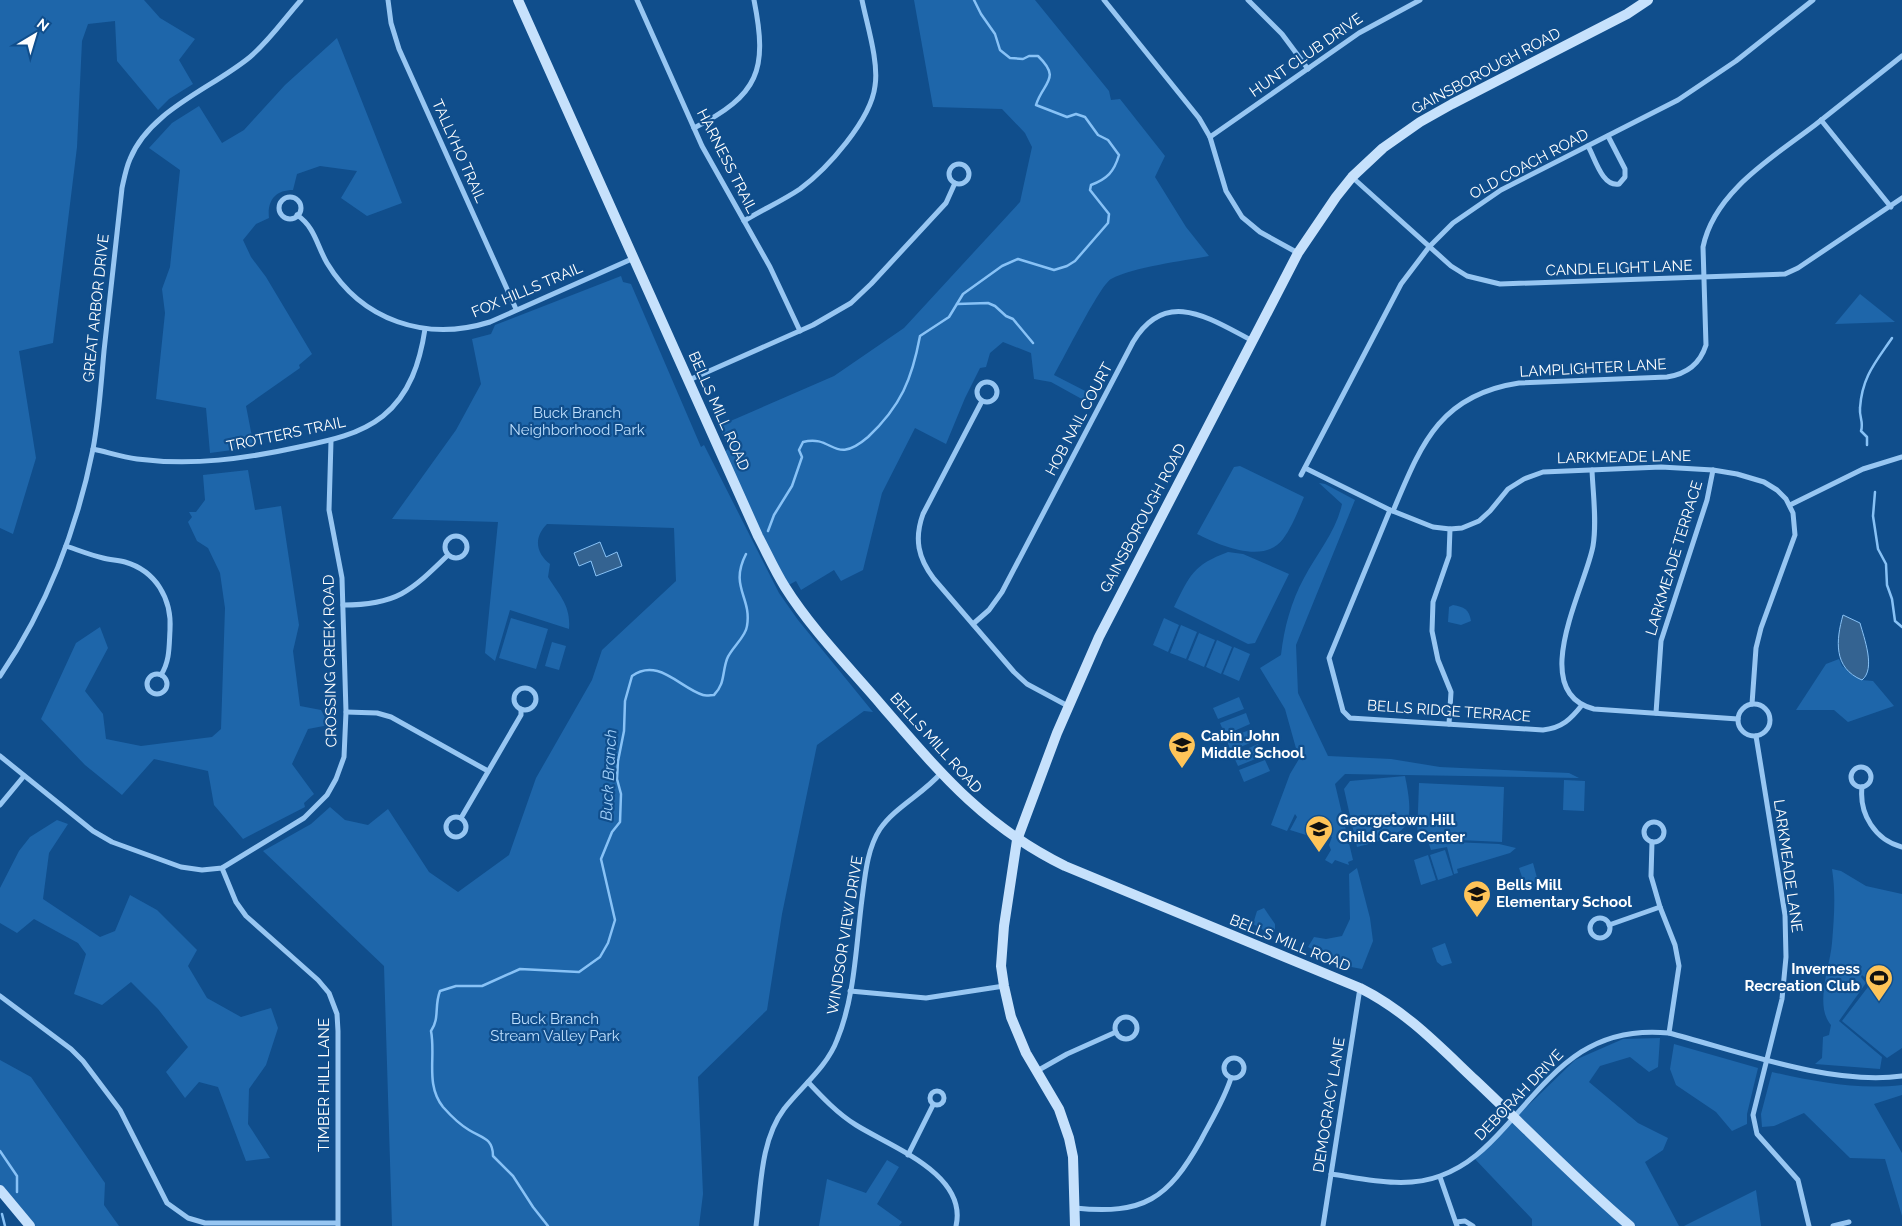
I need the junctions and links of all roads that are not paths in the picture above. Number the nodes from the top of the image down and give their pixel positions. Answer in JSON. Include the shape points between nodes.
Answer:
{"nodes":[{"id":1,"x":301,"y":0,"type":"edge"},
{"id":2,"x":388,"y":0,"type":"edge"},
{"id":3,"x":518,"y":0,"type":"edge"},
{"id":4,"x":637,"y":0,"type":"edge"},
{"id":5,"x":754,"y":0,"type":"edge"},
{"id":6,"x":862,"y":0,"type":"edge"},
{"id":7,"x":1104,"y":0,"type":"edge"},
{"id":8,"x":1248,"y":0,"type":"edge"},
{"id":9,"x":1420,"y":0,"type":"edge"},
{"id":10,"x":1648,"y":0,"type":"edge"},
{"id":11,"x":1813,"y":0,"type":"edge"},
{"id":12,"x":1902,"y":56,"type":"edge"},
{"id":13,"x":1308,"y":69,"type":"junction"},
{"id":14,"x":1822,"y":120,"type":"junction"},
{"id":15,"x":694,"y":128,"type":"junction"},
{"id":16,"x":1608,"y":136,"type":"junction"},
{"id":17,"x":1210,"y":137,"type":"junction"},
{"id":18,"x":1588,"y":146,"type":"junction"},
{"id":19,"x":1352,"y":177,"type":"junction"},
{"id":20,"x":956,"y":183,"type":"junction"},
{"id":21,"x":1902,"y":198,"type":"edge"},
{"id":22,"x":1891,"y":207,"type":"junction"},
{"id":23,"x":297,"y":215,"type":"junction"},
{"id":24,"x":744,"y":221,"type":"junction"},
{"id":25,"x":1429,"y":247,"type":"junction"},
{"id":26,"x":1298,"y":253,"type":"junction"},
{"id":27,"x":634,"y":257,"type":"junction"},
{"id":28,"x":1704,"y":278,"type":"junction"},
{"id":29,"x":516,"y":309,"type":"junction"},
{"id":30,"x":425,"y":329,"type":"junction"},
{"id":31,"x":800,"y":331,"type":"junction"},
{"id":32,"x":1253,"y":341,"type":"junction"},
{"id":33,"x":689,"y":380,"type":"junction"},
{"id":34,"x":982,"y":401,"type":"junction"},
{"id":35,"x":331,"y":441,"type":"junction"},
{"id":36,"x":93,"y":449,"type":"junction"},
{"id":37,"x":1902,"y":457,"type":"edge"},
{"id":38,"x":1305,"y":468,"type":"junction"},
{"id":39,"x":1592,"y":470,"type":"junction"},
{"id":40,"x":1713,"y":470,"type":"junction"},
{"id":41,"x":1302,"y":475,"type":"dead end"},
{"id":42,"x":1790,"y":505,"type":"junction"},
{"id":43,"x":1391,"y":511,"type":"junction"},
{"id":44,"x":1450,"y":529,"type":"junction"},
{"id":45,"x":66,"y":546,"type":"junction"},
{"id":46,"x":448,"y":555,"type":"junction"},
{"id":47,"x":343,"y":605,"type":"junction"},
{"id":48,"x":973,"y":624,"type":"junction"},
{"id":49,"x":161,"y":675,"type":"dead end"},
{"id":50,"x":0,"y":676,"type":"edge"},
{"id":51,"x":1752,"y":704,"type":"junction"},
{"id":52,"x":1582,"y":705,"type":"junction"},
{"id":53,"x":1068,"y":706,"type":"junction"},
{"id":54,"x":522,"y":709,"type":"junction"},
{"id":55,"x":346,"y":712,"type":"junction"},
{"id":56,"x":1656,"y":714,"type":"junction"},
{"id":57,"x":1738,"y":719,"type":"junction"},
{"id":58,"x":1449,"y":724,"type":"junction"},
{"id":59,"x":1756,"y":736,"type":"junction"},
{"id":60,"x":0,"y":756,"type":"edge"},
{"id":61,"x":488,"y":771,"type":"junction"},
{"id":62,"x":941,"y":773,"type":"junction"},
{"id":63,"x":24,"y":776,"type":"junction"},
{"id":64,"x":1862,"y":787,"type":"junction"},
{"id":65,"x":0,"y":805,"type":"edge"},
{"id":66,"x":461,"y":818,"type":"junction"},
{"id":67,"x":1017,"y":840,"type":"junction"},
{"id":68,"x":1652,"y":842,"type":"dead end"},
{"id":69,"x":1902,"y":847,"type":"edge"},
{"id":70,"x":222,"y":868,"type":"junction"},
{"id":71,"x":1660,"y":907,"type":"junction"},
{"id":72,"x":1609,"y":925,"type":"dead end"},
{"id":73,"x":1004,"y":986,"type":"junction"},
{"id":74,"x":1360,"y":988,"type":"junction"},
{"id":75,"x":850,"y":991,"type":"junction"},
{"id":76,"x":0,"y":996,"type":"edge"},
{"id":77,"x":1116,"y":1032,"type":"junction"},
{"id":78,"x":1669,"y":1033,"type":"junction"},
{"id":79,"x":1768,"y":1059,"type":"junction"},
{"id":80,"x":1037,"y":1071,"type":"junction"},
{"id":81,"x":1902,"y":1076,"type":"edge"},
{"id":82,"x":1231,"y":1078,"type":"junction"},
{"id":83,"x":808,"y":1082,"type":"junction"},
{"id":84,"x":933,"y":1105,"type":"dead end"},
{"id":85,"x":1514,"y":1117,"type":"junction"},
{"id":86,"x":908,"y":1155,"type":"junction"},
{"id":87,"x":1331,"y":1174,"type":"junction"},
{"id":88,"x":1440,"y":1177,"type":"junction"},
{"id":89,"x":0,"y":1190,"type":"edge"},
{"id":90,"x":1076,"y":1208,"type":"junction"},
{"id":91,"x":1850,"y":1222,"type":"dead end"},
{"id":92,"x":1456,"y":1224,"type":"edge"},
{"id":93,"x":338,"y":1225,"type":"edge"},
{"id":94,"x":30,"y":1226,"type":"edge"},
{"id":95,"x":756,"y":1226,"type":"edge"},
{"id":96,"x":956,"y":1226,"type":"edge"},
{"id":97,"x":1075,"y":1226,"type":"edge"},
{"id":98,"x":1323,"y":1226,"type":"edge"},
{"id":99,"x":1473,"y":1226,"type":"edge"},
{"id":100,"x":1630,"y":1226,"type":"edge"},
{"id":101,"x":1809,"y":1226,"type":"edge"},
{"id":102,"x":1832,"y":1226,"type":"edge"}],
"edges":[{"from":1,"to":36,"type":"street","name":"GREAT ARBOR DRIVE","via":[[250,57],[158,120],[130,158],[122,188]]},
{"from":2,"to":29,"type":"street","name":"TALLYHO TRAIL","via":[[399,49]]},
{"from":3,"to":27,"type":"street","name":"BELLS MILL ROAD"},
{"from":4,"to":15,"type":"street","name":"HARNESS TRAIL"},
{"from":5,"to":15,"type":"street","via":[[761,48],[751,83],[724,113]]},
{"from":6,"to":24,"type":"street","via":[[875,72],[869,109],[857,129],[814,177]]},
{"from":7,"to":17,"type":"street","via":[[1187,101]]},
{"from":8,"to":13,"type":"street","via":[[1282,34]]},
{"from":9,"to":13,"type":"street","name":"HUNT CLUB DRIVE","via":[[1379,20]]},
{"from":10,"to":19,"type":"street","name":"GAINSBOROUGH ROAD","via":[[1420,122],[1383,148]]},
{"from":11,"to":16,"type":"street","name":"OLD COACH ROAD","via":[[1717,74],[1657,112]]},
{"from":12,"to":14,"type":"street","name":"LAMPLIGHTER LANE"},
{"from":13,"to":17,"type":"street","name":"HUNT CLUB DRIVE"},
{"from":14,"to":22,"type":"street"},
{"from":14,"to":28,"type":"street","name":"LAMPLIGHTER LANE","via":[[1746,178],[1718,212],[1705,240]]},
{"from":15,"to":24,"type":"street","name":"HARNESS TRAIL"},
{"from":16,"to":18,"type":"street","name":"OLD COACH ROAD"},
{"from":16,"to":18,"type":"street","via":[[1625,169],[1625,177],[1619,184],[1611,184],[1605,179]]},
{"from":17,"to":26,"type":"street","via":[[1226,191],[1242,217],[1260,232]]},
{"from":18,"to":25,"type":"street","name":"OLD COACH ROAD","via":[[1492,196],[1453,223]]},
{"from":19,"to":25,"type":"street","name":"CANDLELIGHT LANE"},
{"from":19,"to":26,"type":"street","name":"GAINSBOROUGH ROAD"},
{"from":20,"to":20,"type":"street","via":[[963,183],[969,178],[969,170],[963,164],[955,164],[950,170],[950,178]]},
{"from":20,"to":31,"type":"street","via":[[946,203],[862,294],[839,311]]},
{"from":21,"to":22,"type":"street","name":"CANDLELIGHT LANE"},
{"from":22,"to":28,"type":"street","name":"CANDLELIGHT LANE","via":[[1792,272]]},
{"from":23,"to":23,"type":"street","name":"FOX HILLS TRAIL","via":[[300,210],[298,200],[288,197],[282,200],[279,209],[282,215],[291,218]]},
{"from":23,"to":30,"type":"street","name":"FOX HILLS TRAIL","via":[[310,226],[326,261],[353,294],[382,315]]},
{"from":24,"to":31,"type":"street","name":"HARNESS TRAIL"},
{"from":25,"to":28,"type":"street","name":"CANDLELIGHT LANE","via":[[1467,276],[1500,284]]},
{"from":25,"to":38,"type":"street","name":"OLD COACH ROAD","via":[[1388,306]]},
{"from":26,"to":32,"type":"street","name":"GAINSBOROUGH ROAD"},
{"from":27,"to":29,"type":"street","name":"FOX HILLS TRAIL"},
{"from":27,"to":33,"type":"street","name":"BELLS MILL ROAD"},
{"from":28,"to":43,"type":"street","name":"LAMPLIGHTER LANE","via":[[1706,345],[1691,368],[1667,378],[1519,383],[1473,398],[1451,412],[1426,439]]},
{"from":29,"to":30,"type":"street","name":"FOX HILLS TRAIL","via":[[480,325]]},
{"from":30,"to":35,"type":"street","name":"TROTTERS TRAIL","via":[[416,369],[397,402],[368,426]]},
{"from":31,"to":33,"type":"street"},
{"from":32,"to":48,"type":"street","name":"HOB NAIL COURT","via":[[1188,311],[1167,312],[1144,325],[1002,592]]},
{"from":32,"to":53,"type":"street","name":"GAINSBOROUGH ROAD","via":[[1112,610]]},
{"from":33,"to":62,"type":"street","name":"BELLS MILL ROAD","via":[[758,536],[785,588],[816,629]]},
{"from":34,"to":34,"type":"street","via":[[989,402],[997,395],[992,383],[981,384],[977,389],[977,396]]},
{"from":34,"to":48,"type":"street","via":[[923,514],[918,534],[919,554],[924,566]]},
{"from":35,"to":36,"type":"street","name":"TROTTERS TRAIL","via":[[254,457],[191,462],[135,459]]},
{"from":35,"to":47,"type":"street","name":"CROSSING CREEK ROAD","via":[[330,522],[340,563]]},
{"from":36,"to":45,"type":"street","name":"GREAT ARBOR DRIVE"},
{"from":37,"to":42,"type":"street","via":[[1863,469]]},
{"from":38,"to":41,"type":"street","name":"OLD COACH ROAD"},
{"from":38,"to":43,"type":"street","name":"LARKMEADE LANE"},
{"from":39,"to":40,"type":"street","name":"LARKMEADE LANE","via":[[1661,467]]},
{"from":39,"to":44,"type":"street","name":"LARKMEADE LANE","via":[[1533,475],[1508,489],[1479,521]]},
{"from":39,"to":52,"type":"street","via":[[1593,547],[1564,635],[1562,654],[1566,688]]},
{"from":40,"to":42,"type":"street","name":"LARKMEADE LANE","via":[[1764,482],[1777,490]]},
{"from":40,"to":56,"type":"street","name":"LARKMEADE TERRACE","via":[[1707,500],[1664,625]]},
{"from":42,"to":51,"type":"street","via":[[1795,535],[1760,628]]},
{"from":43,"to":44,"type":"street","name":"LARKMEADE LANE","via":[[1433,527]]},
{"from":43,"to":58,"type":"street","name":"BELLS RIDGE TERRACE","via":[[1330,654],[1329,665],[1343,711],[1350,718]]},
{"from":44,"to":58,"type":"street","via":[[1449,556],[1434,602],[1432,632],[1438,660],[1451,692]]},
{"from":45,"to":49,"type":"street","via":[[140,568],[160,586],[171,620],[168,658]]},
{"from":45,"to":50,"type":"street","name":"GREAT ARBOR DRIVE","via":[[41,606]]},
{"from":46,"to":46,"type":"street","via":[[462,556],[466,550],[464,540],[457,536],[450,538],[445,548]]},
{"from":46,"to":47,"type":"street","via":[[420,582],[394,598],[367,605]]},
{"from":47,"to":55,"type":"street","name":"CROSSING CREEK ROAD"},
{"from":48,"to":53,"type":"street","via":[[1027,684]]},
{"from":51,"to":57,"type":"street","via":[[1742,709]]},
{"from":51,"to":59,"type":"street","via":[[1761,706],[1770,718],[1765,732]]},
{"from":52,"to":56,"type":"street","via":[[1594,709]]},
{"from":52,"to":58,"type":"street","name":"BELLS RIDGE TERRACE","via":[[1566,723],[1552,729]]},
{"from":53,"to":67,"type":"street","name":"GAINSBOROUGH ROAD"},
{"from":54,"to":54,"type":"street","via":[[531,707],[535,702],[535,695],[528,688],[519,690],[515,695],[516,705]]},
{"from":54,"to":61,"type":"street"},
{"from":55,"to":61,"type":"street","via":[[391,717]]},
{"from":55,"to":70,"type":"street","name":"CROSSING CREEK ROAD","via":[[344,757],[336,779],[323,799],[304,818]]},
{"from":56,"to":57,"type":"street"},
{"from":57,"to":59,"type":"street","via":[[1743,732]]},
{"from":59,"to":79,"type":"street","name":"LARKMEADE LANE","via":[[1785,915],[1782,999]]},
{"from":60,"to":63,"type":"street","name":"CROSSING CREEK ROAD"},
{"from":61,"to":66,"type":"street"},
{"from":62,"to":67,"type":"street","name":"BELLS MILL ROAD","via":[[971,804]]},
{"from":62,"to":75,"type":"street","name":"WINDSOR VIEW DRIVE","via":[[930,786],[890,817],[873,843],[864,878]]},
{"from":63,"to":65,"type":"street"},
{"from":63,"to":70,"type":"street","name":"CROSSING CREEK ROAD","via":[[109,840],[181,866],[202,870]]},
{"from":64,"to":64,"type":"street","via":[[1870,782],[1871,774],[1868,768],[1861,766],[1852,772],[1851,779]]},
{"from":64,"to":69,"type":"street","via":[[1864,812],[1871,826],[1881,837]]},
{"from":66,"to":66,"type":"street","via":[[454,817],[447,822],[445,828],[450,836],[457,838],[465,833],[466,826]]},
{"from":67,"to":73,"type":"street","name":"GAINSBOROUGH ROAD","via":[[1004,926],[1001,966]]},
{"from":67,"to":74,"type":"street","name":"BELLS MILL ROAD","via":[[1065,866]]},
{"from":68,"to":71,"type":"street","via":[[1651,876]]},
{"from":70,"to":93,"type":"street","name":"TIMBER HILL LANE","via":[[236,902],[246,916],[318,980],[334,1004],[338,1031]]},
{"from":71,"to":72,"type":"street"},
{"from":71,"to":78,"type":"street","via":[[1679,966]]},
{"from":73,"to":75,"type":"street","via":[[926,998]]},
{"from":73,"to":80,"type":"street","name":"GAINSBOROUGH ROAD","via":[[1011,1017]]},
{"from":74,"to":85,"type":"street","name":"BELLS MILL ROAD","via":[[1419,1026]]},
{"from":74,"to":87,"type":"street","name":"DEMOCRACY LANE"},
{"from":75,"to":83,"type":"street","name":"WINDSOR VIEW DRIVE","via":[[836,1042]]},
{"from":76,"to":93,"type":"street","via":[[71,1049],[94,1074],[128,1124],[161,1193],[176,1212],[205,1223]]},
{"from":77,"to":77,"type":"street","via":[[1120,1037],[1130,1037],[1135,1033],[1136,1023],[1131,1018],[1122,1018],[1117,1022]]},
{"from":77,"to":80,"type":"street"},
{"from":78,"to":79,"type":"street","name":"DEBORAH DRIVE"},
{"from":78,"to":85,"type":"street","name":"DEBORAH DRIVE","via":[[1626,1033],[1589,1047],[1563,1065]]},
{"from":79,"to":81,"type":"street","name":"DEBORAH DRIVE","via":[[1833,1075],[1863,1078]]},
{"from":79,"to":101,"type":"street","name":"LARKMEADE LANE","via":[[1753,1115],[1754,1127],[1798,1180]]},
{"from":80,"to":90,"type":"street","name":"GAINSBOROUGH ROAD","via":[[1059,1109],[1069,1138],[1074,1157]]},
{"from":82,"to":82,"type":"street","via":[[1240,1076],[1244,1071],[1244,1065],[1237,1058],[1231,1058],[1224,1065],[1224,1071]]},
{"from":82,"to":90,"type":"street","via":[[1225,1097],[1188,1164],[1168,1189],[1150,1201],[1126,1209],[1100,1211]]},
{"from":83,"to":86,"type":"street","via":[[854,1124]]},
{"from":83,"to":95,"type":"street","name":"WINDSOR VIEW DRIVE","via":[[783,1111],[771,1134]]},
{"from":84,"to":86,"type":"street"},
{"from":85,"to":88,"type":"street","name":"DEBORAH DRIVE","via":[[1474,1158]]},
{"from":85,"to":100,"type":"street","name":"BELLS MILL ROAD"},
{"from":86,"to":96,"type":"street","via":[[941,1177],[953,1194],[958,1220]]},
{"from":87,"to":88,"type":"street","name":"DEBORAH DRIVE","via":[[1404,1182]]},
{"from":87,"to":98,"type":"street","name":"DEMOCRACY LANE"},
{"from":88,"to":92,"type":"street"},
{"from":89,"to":94,"type":"street"},
{"from":90,"to":97,"type":"street","name":"GAINSBOROUGH ROAD"},
{"from":91,"to":102,"type":"street"},
{"from":92,"to":99,"type":"street","via":[[1465,1221]]}]}
